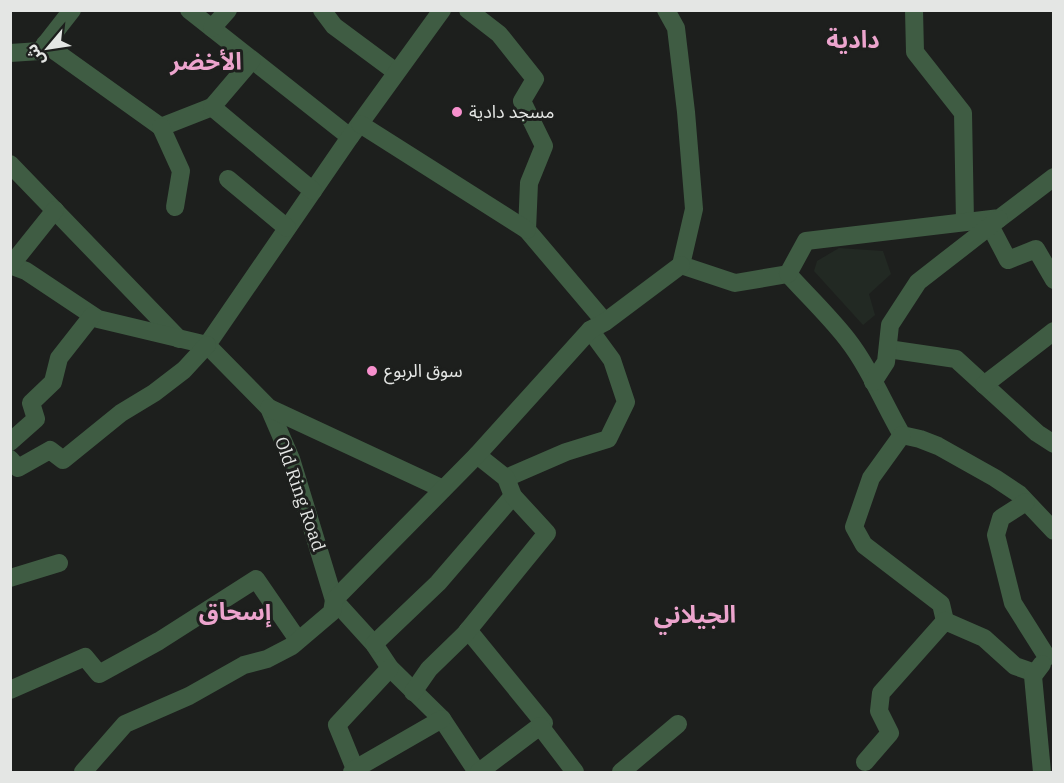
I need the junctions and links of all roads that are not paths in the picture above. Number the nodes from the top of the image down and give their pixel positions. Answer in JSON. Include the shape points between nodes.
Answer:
{"nodes":[{"id":1,"x":72,"y":10,"type":"edge"},
{"id":2,"x":189,"y":10,"type":"edge"},
{"id":3,"x":228,"y":10,"type":"edge"},
{"id":4,"x":322,"y":10,"type":"edge"},
{"id":5,"x":442,"y":10,"type":"edge"},
{"id":6,"x":468,"y":10,"type":"edge"},
{"id":7,"x":666,"y":10,"type":"edge"},
{"id":8,"x":914,"y":10,"type":"edge"},
{"id":9,"x":212,"y":28,"type":"junction"},
{"id":10,"x":45,"y":44,"type":"junction"},
{"id":11,"x":10,"y":53,"type":"edge"},
{"id":12,"x":252,"y":60,"type":"junction"},
{"id":13,"x":396,"y":72,"type":"junction"},
{"id":14,"x":212,"y":107,"type":"junction"},
{"id":15,"x":161,"y":127,"type":"junction"},
{"id":16,"x":355,"y":130,"type":"junction"},
{"id":17,"x":10,"y":164,"type":"edge"},
{"id":18,"x":1053,"y":177,"type":"edge"},
{"id":19,"x":228,"y":179,"type":"dead end"},
{"id":20,"x":313,"y":191,"type":"junction"},
{"id":21,"x":175,"y":207,"type":"dead end"},
{"id":22,"x":55,"y":210,"type":"junction"},
{"id":23,"x":993,"y":221,"type":"junction"},
{"id":24,"x":965,"y":222,"type":"junction"},
{"id":25,"x":287,"y":228,"type":"junction"},
{"id":26,"x":526,"y":230,"type":"junction"},
{"id":27,"x":11,"y":265,"type":"edge"},
{"id":28,"x":681,"y":265,"type":"junction"},
{"id":29,"x":1051,"y":269,"type":"edge"},
{"id":30,"x":788,"y":274,"type":"junction"},
{"id":31,"x":92,"y":316,"type":"junction"},
{"id":32,"x":597,"y":326,"type":"junction"},
{"id":33,"x":1053,"y":331,"type":"edge"},
{"id":34,"x":179,"y":339,"type":"junction"},
{"id":35,"x":207,"y":345,"type":"junction"},
{"id":36,"x":888,"y":349,"type":"junction"},
{"id":37,"x":873,"y":382,"type":"junction"},
{"id":38,"x":984,"y":385,"type":"junction"},
{"id":39,"x":269,"y":408,"type":"junction"},
{"id":40,"x":902,"y":435,"type":"junction"},
{"id":41,"x":10,"y":442,"type":"edge"},
{"id":42,"x":1053,"y":444,"type":"edge"},
{"id":43,"x":477,"y":454,"type":"junction"},
{"id":44,"x":11,"y":461,"type":"edge"},
{"id":45,"x":506,"y":478,"type":"junction"},
{"id":46,"x":442,"y":489,"type":"junction"},
{"id":47,"x":513,"y":496,"type":"junction"},
{"id":48,"x":1026,"y":502,"type":"junction"},
{"id":49,"x":1053,"y":531,"type":"edge"},
{"id":50,"x":58,"y":563,"type":"dead end"},
{"id":51,"x":10,"y":578,"type":"edge"},
{"id":52,"x":334,"y":600,"type":"junction"},
{"id":53,"x":945,"y":621,"type":"junction"},
{"id":54,"x":468,"y":630,"type":"junction"},
{"id":55,"x":298,"y":640,"type":"junction"},
{"id":56,"x":374,"y":644,"type":"junction"},
{"id":57,"x":1050,"y":653,"type":"edge"},
{"id":58,"x":390,"y":668,"type":"junction"},
{"id":59,"x":1035,"y":673,"type":"junction"},
{"id":60,"x":10,"y":690,"type":"edge"},
{"id":61,"x":413,"y":692,"type":"junction"},
{"id":62,"x":1035,"y":693,"type":"junction"},
{"id":63,"x":1053,"y":702,"type":"edge"},
{"id":64,"x":442,"y":719,"type":"junction"},
{"id":65,"x":542,"y":724,"type":"junction"},
{"id":66,"x":678,"y":724,"type":"dead end"},
{"id":67,"x":865,"y":762,"type":"dead end"},
{"id":68,"x":353,"y":771,"type":"edge"},
{"id":69,"x":83,"y":772,"type":"edge"},
{"id":70,"x":478,"y":772,"type":"edge"},
{"id":71,"x":575,"y":772,"type":"edge"},
{"id":72,"x":621,"y":772,"type":"edge"},
{"id":73,"x":1042,"y":772,"type":"edge"}],
"edges":[{"from":1,"to":10,"type":"street"},
{"from":2,"to":9,"type":"street"},
{"from":3,"to":9,"type":"street"},
{"from":4,"to":13,"type":"street","via":[[334,26]]},
{"from":5,"to":13,"type":"street"},
{"from":6,"to":26,"type":"street","via":[[500,34],[535,79],[522,101],[544,146],[529,183]]},
{"from":7,"to":28,"type":"street","via":[[676,28],[694,209]]},
{"from":8,"to":24,"type":"street","via":[[915,52],[963,113]]},
{"from":9,"to":12,"type":"street"},
{"from":10,"to":11,"type":"street","via":[[40,51]]},
{"from":10,"to":15,"type":"street"},
{"from":12,"to":14,"type":"street"},
{"from":12,"to":16,"type":"street"},
{"from":13,"to":16,"type":"street"},
{"from":14,"to":15,"type":"street"},
{"from":14,"to":20,"type":"street"},
{"from":15,"to":21,"type":"street","via":[[181,171]]},
{"from":16,"to":20,"type":"street"},
{"from":16,"to":26,"type":"street"},
{"from":17,"to":22,"type":"street"},
{"from":18,"to":23,"type":"street"},
{"from":19,"to":25,"type":"street"},
{"from":20,"to":25,"type":"street"},
{"from":22,"to":27,"type":"street"},
{"from":22,"to":34,"type":"street"},
{"from":23,"to":24,"type":"street"},
{"from":23,"to":29,"type":"street","via":[[1008,260],[1036,249]]},
{"from":23,"to":36,"type":"street","via":[[918,282],[890,325]]},
{"from":24,"to":30,"type":"street","via":[[806,241]]},
{"from":25,"to":35,"type":"street"},
{"from":26,"to":32,"type":"street"},
{"from":27,"to":31,"type":"street"},
{"from":28,"to":30,"type":"street","via":[[735,283]]},
{"from":28,"to":32,"type":"street"},
{"from":30,"to":37,"type":"street","via":[[847,339]]},
{"from":31,"to":34,"type":"street"},
{"from":31,"to":41,"type":"street","via":[[59,358],[53,382],[31,403],[36,419]]},
{"from":32,"to":43,"type":"street"},
{"from":32,"to":45,"type":"street","via":[[626,402],[608,440],[566,452]]},
{"from":33,"to":38,"type":"street"},
{"from":34,"to":35,"type":"street"},
{"from":35,"to":39,"type":"street","name":"Old Ring Road"},
{"from":35,"to":44,"type":"street","via":[[184,370],[63,459],[50,450],[18,468]]},
{"from":36,"to":37,"type":"street","via":[[886,362]]},
{"from":36,"to":38,"type":"street","via":[[956,359]]},
{"from":37,"to":40,"type":"street"},
{"from":38,"to":42,"type":"street"},
{"from":39,"to":46,"type":"street"},
{"from":39,"to":52,"type":"street","name":"Old Ring Road","via":[[291,459]]},
{"from":40,"to":48,"type":"street","via":[[939,446],[995,478]]},
{"from":40,"to":53,"type":"street","via":[[871,478],[854,527],[864,545],[941,604]]},
{"from":43,"to":45,"type":"street"},
{"from":43,"to":46,"type":"street"},
{"from":45,"to":47,"type":"street"},
{"from":46,"to":52,"type":"street"},
{"from":47,"to":54,"type":"street","via":[[547,533]]},
{"from":47,"to":56,"type":"street","via":[[438,584]]},
{"from":48,"to":49,"type":"street"},
{"from":48,"to":57,"type":"street","via":[[1001,518],[996,535],[1013,603]]},
{"from":50,"to":51,"type":"street"},
{"from":52,"to":55,"type":"street","via":[[332,612]]},
{"from":52,"to":56,"type":"street","name":"Old Ring Road"},
{"from":53,"to":59,"type":"street","via":[[984,638],[1015,666]]},
{"from":53,"to":67,"type":"street","via":[[881,693],[879,711],[890,733]]},
{"from":54,"to":61,"type":"street","via":[[429,669]]},
{"from":54,"to":65,"type":"street"},
{"from":55,"to":60,"type":"street","via":[[256,579],[99,674],[85,657]]},
{"from":55,"to":69,"type":"street","via":[[267,659],[244,665],[189,696],[125,724]]},
{"from":56,"to":58,"type":"street","name":"Old Ring Road"},
{"from":57,"to":59,"type":"street"},
{"from":58,"to":61,"type":"street","name":"Old Ring Road"},
{"from":58,"to":68,"type":"street","via":[[337,725]]},
{"from":59,"to":62,"type":"street"},
{"from":61,"to":64,"type":"street","name":"Old Ring Road"},
{"from":62,"to":63,"type":"street"},
{"from":62,"to":73,"type":"street"},
{"from":64,"to":68,"type":"street"},
{"from":64,"to":70,"type":"street","name":"Old Ring Road"},
{"from":65,"to":70,"type":"street"},
{"from":65,"to":71,"type":"street"},
{"from":66,"to":72,"type":"street"}]}
